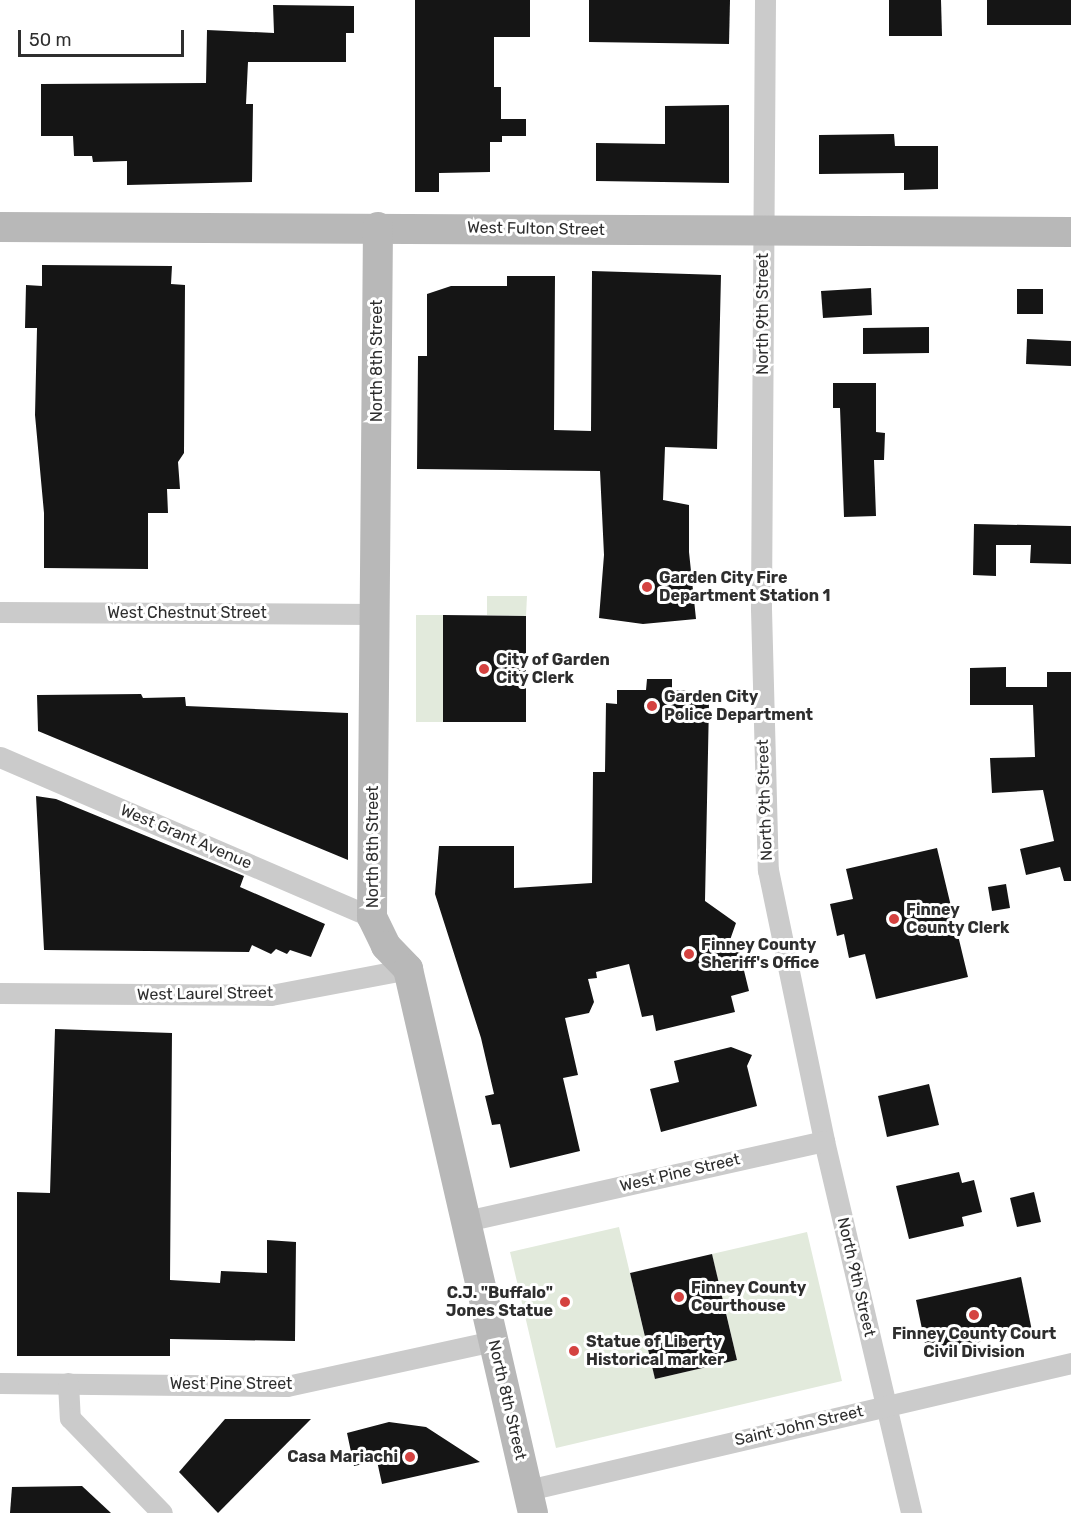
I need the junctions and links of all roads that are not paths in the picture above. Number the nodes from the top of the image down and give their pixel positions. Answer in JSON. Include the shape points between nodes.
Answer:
{"nodes":[{"id":1,"x":765,"y":0,"type":"edge"},
{"id":2,"x":0,"y":227,"type":"edge"},
{"id":3,"x":378,"y":227,"type":"junction"},
{"id":4,"x":763,"y":231,"type":"junction"},
{"id":5,"x":1071,"y":232,"type":"edge"},
{"id":6,"x":0,"y":612,"type":"edge"},
{"id":7,"x":375,"y":614,"type":"junction"},
{"id":8,"x":0,"y":757,"type":"edge"},
{"id":9,"x":372,"y":917,"type":"junction"},
{"id":10,"x":408,"y":969,"type":"junction"},
{"id":11,"x":0,"y":993,"type":"edge"},
{"id":12,"x":824,"y":1141,"type":"junction"},
{"id":13,"x":466,"y":1221,"type":"junction"},
{"id":14,"x":493,"y":1341,"type":"junction"},
{"id":15,"x":1071,"y":1363,"type":"edge"},
{"id":16,"x":0,"y":1383,"type":"edge"},
{"id":17,"x":68,"y":1383,"type":"junction"},
{"id":18,"x":886,"y":1405,"type":"junction"},
{"id":19,"x":531,"y":1502,"type":"edge"},
{"id":20,"x":162,"y":1513,"type":"edge"},
{"id":21,"x":911,"y":1513,"type":"edge"}],
"edges":[{"from":1,"to":4,"type":"street","name":"North 9th Street"},
{"from":2,"to":3,"type":"street","name":"West Fulton Street"},
{"from":3,"to":4,"type":"street","name":"West Fulton Street"},
{"from":3,"to":7,"type":"street","name":"North 8th Street"},
{"from":4,"to":5,"type":"street","name":"West Fulton Street"},
{"from":4,"to":12,"type":"street","name":"North 9th Street","via":[[761,609],[768,870]]},
{"from":6,"to":7,"type":"street","name":"West Chestnut Street"},
{"from":7,"to":9,"type":"street","name":"North 8th Street"},
{"from":8,"to":9,"type":"street","name":"West Grant Avenue"},
{"from":9,"to":10,"type":"street","name":"North 8th Street","via":[[386,946]]},
{"from":10,"to":11,"type":"street","name":"West Laurel Street","via":[[271,995]]},
{"from":10,"to":13,"type":"street","name":"North 8th Street"},
{"from":12,"to":13,"type":"street","name":"West Pine Street"},
{"from":12,"to":18,"type":"street","name":"North 9th Street"},
{"from":13,"to":14,"type":"street","name":"North 8th Street"},
{"from":14,"to":17,"type":"street","name":"West Pine Street","via":[[287,1386]]},
{"from":14,"to":19,"type":"street","name":"North 8th Street"},
{"from":15,"to":18,"type":"street","name":"Saint John Street"},
{"from":16,"to":17,"type":"street","name":"West Pine Street"},
{"from":17,"to":20,"type":"street","via":[[70,1418]]},
{"from":18,"to":19,"type":"street","name":"Saint John Street"},
{"from":18,"to":21,"type":"street","name":"North 9th Street"}]}
